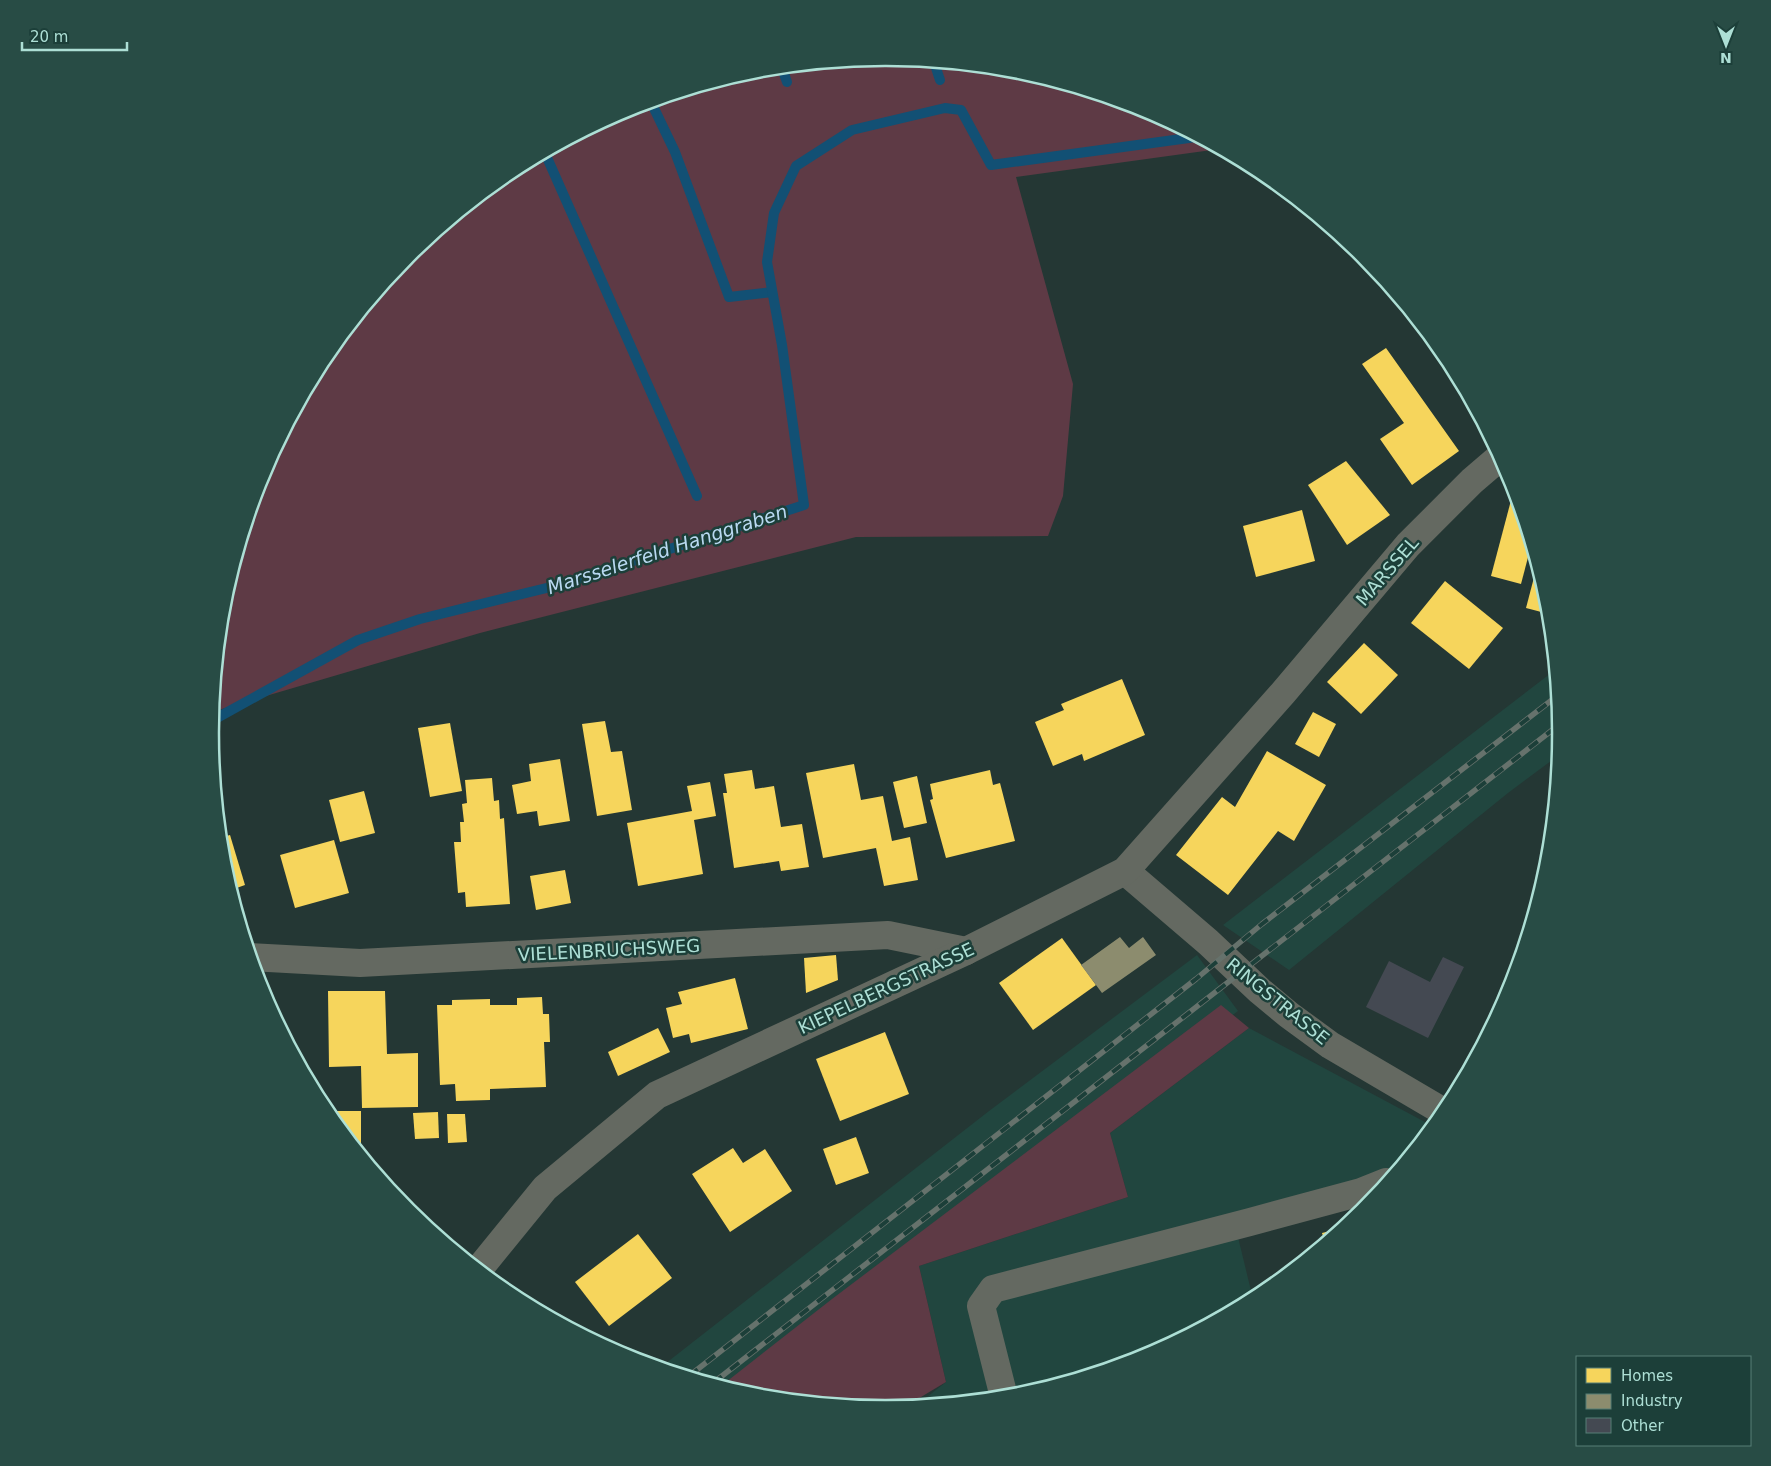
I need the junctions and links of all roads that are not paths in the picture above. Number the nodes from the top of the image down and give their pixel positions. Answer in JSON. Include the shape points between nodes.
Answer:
{"nodes":[{"id":1,"x":1494,"y":462,"type":"edge"},
{"id":2,"x":1283,"y":693,"type":"joint"},
{"id":3,"x":1125,"y":871,"type":"junction"},
{"id":4,"x":966,"y":950,"type":"junction"},
{"id":5,"x":258,"y":957,"type":"edge"},
{"id":6,"x":1437,"y":1108,"type":"edge"},
{"id":7,"x":1373,"y":1187,"type":"edge"},
{"id":8,"x":483,"y":1264,"type":"edge"},
{"id":9,"x":1002,"y":1389,"type":"edge"}],
"edges":[{"from":1,"to":2,"type":"street","name":"MARSSEL","via":[[1408,545]]},
{"from":2,"to":3,"type":"street","name":"KIEPELBERGSTRASSE"},
{"from":3,"to":4,"type":"street","name":"KIEPELBERGSTRASSE"},
{"from":3,"to":6,"type":"street","name":"RINGSTRASSE","via":[[1289,1015],[1330,1045]]},
{"from":4,"to":5,"type":"street","name":"VIELENBRUCHSWEG","via":[[888,935],[360,963]]},
{"from":4,"to":8,"type":"street","name":"KIEPELBERGSTRASSE","via":[[657,1095],[545,1188]]},
{"from":7,"to":9,"type":"street","via":[[994,1290],[981,1306]]}]}
